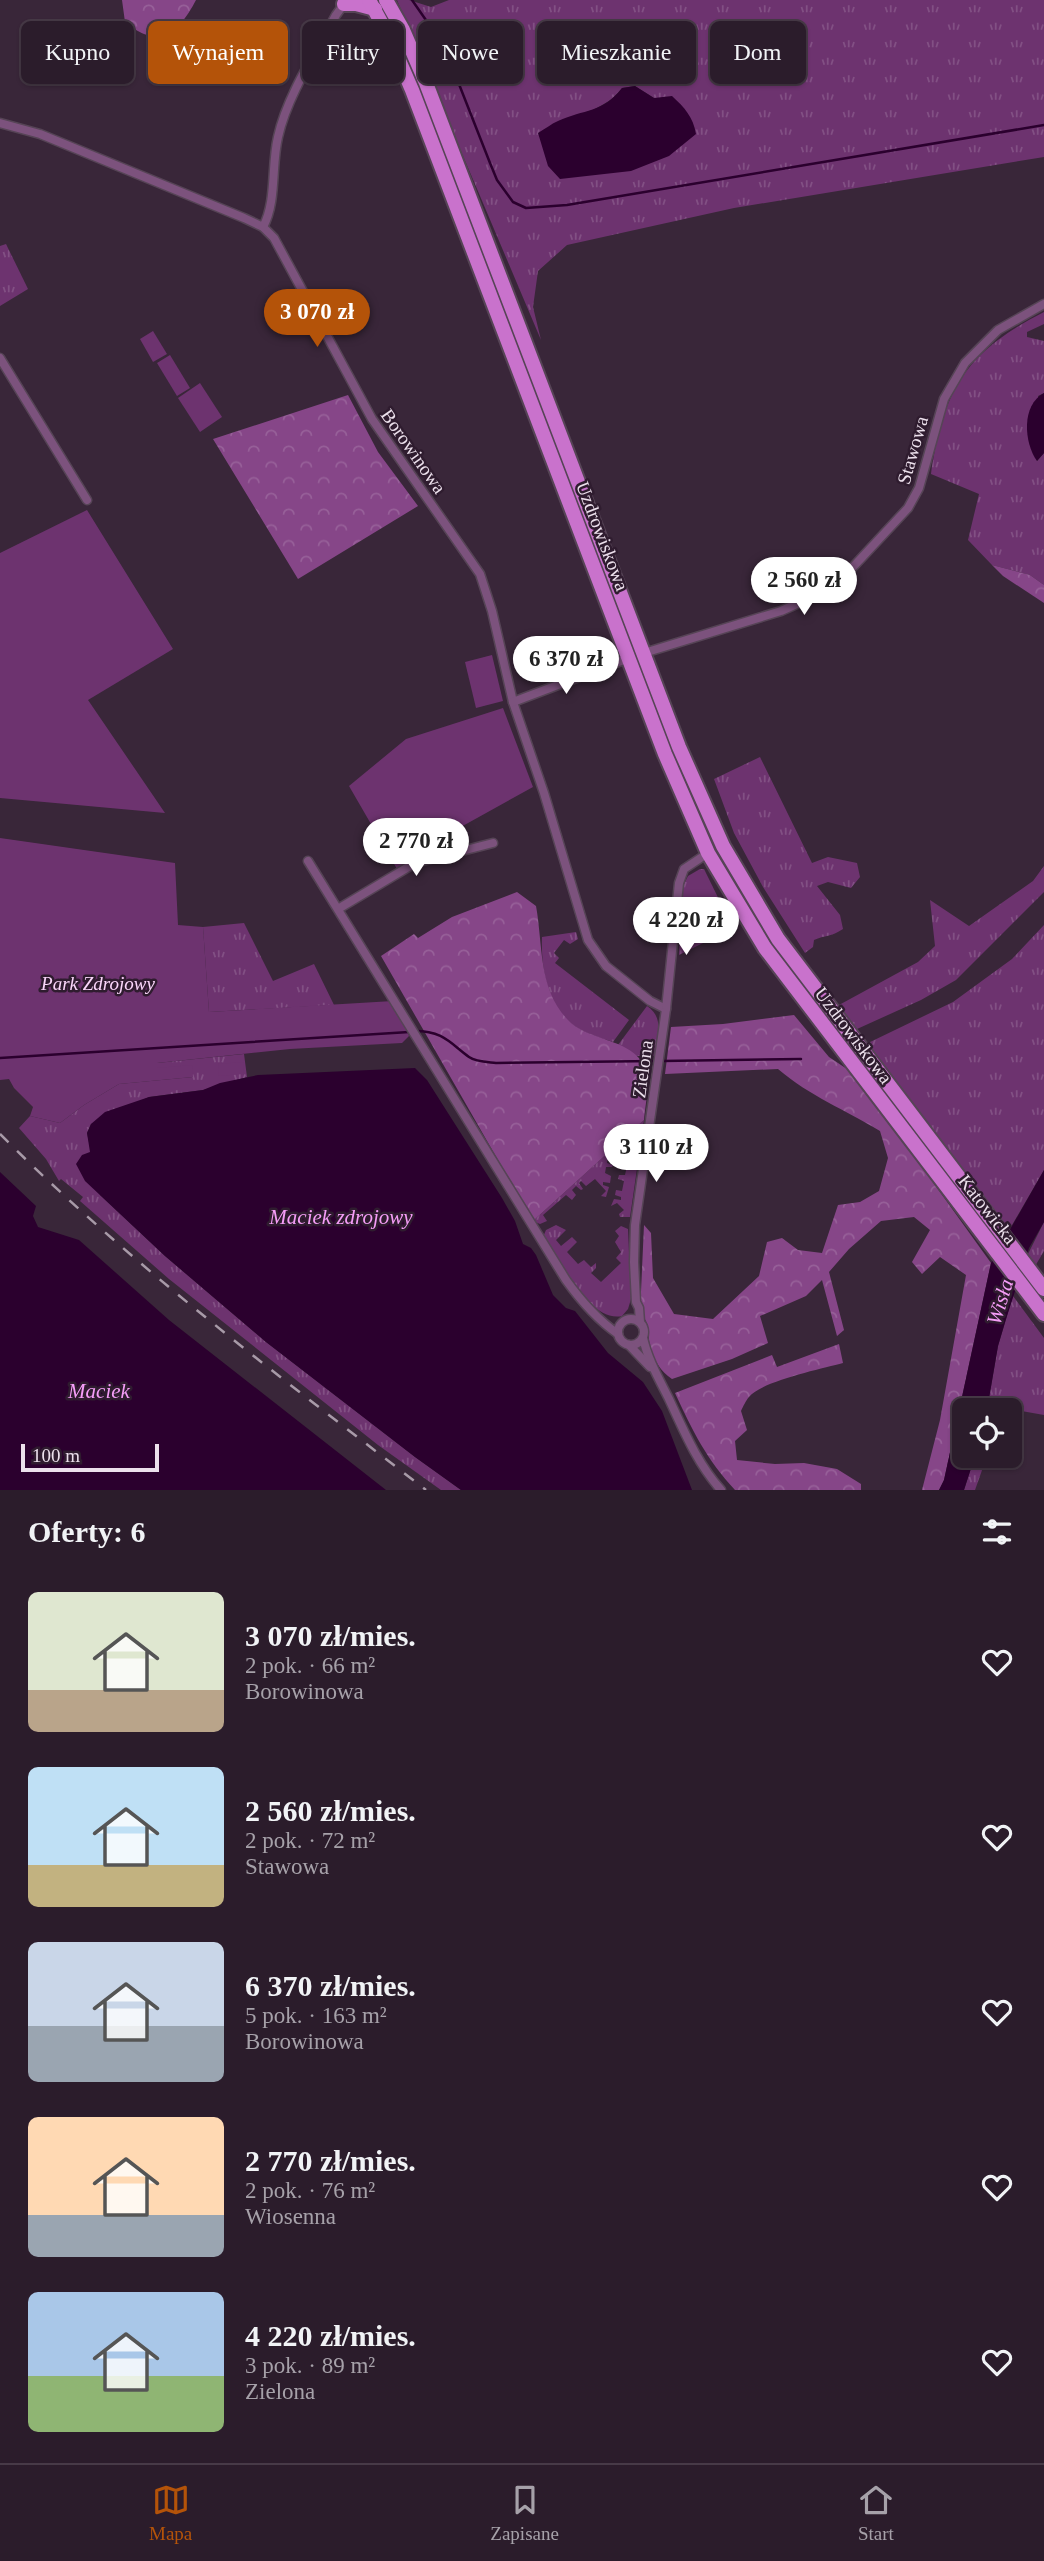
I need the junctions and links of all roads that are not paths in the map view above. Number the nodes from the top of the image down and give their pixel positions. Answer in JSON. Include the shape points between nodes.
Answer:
{"nodes":[{"id":1,"x":345,"y":2,"type":"edge"},
{"id":2,"x":376,"y":3,"type":"edge"},
{"id":3,"x":0,"y":123,"type":"edge"},
{"id":4,"x":263,"y":228,"type":"junction"},
{"id":5,"x":1044,"y":304,"type":"edge"},
{"id":6,"x":0,"y":358,"type":"edge"},
{"id":7,"x":88,"y":500,"type":"dead end"},
{"id":8,"x":621,"y":639,"type":"junction"},
{"id":9,"x":644,"y":653,"type":"junction"},
{"id":10,"x":629,"y":658,"type":"junction"},
{"id":11,"x":513,"y":702,"type":"junction"},
{"id":12,"x":493,"y":844,"type":"dead end"},
{"id":13,"x":708,"y":853,"type":"junction"},
{"id":14,"x":308,"y":861,"type":"dead end"},
{"id":15,"x":338,"y":909,"type":"junction"},
{"id":16,"x":666,"y":1009,"type":"junction"},
{"id":17,"x":912,"y":1118,"type":"joint"},
{"id":18,"x":900,"y":1128,"type":"joint"},
{"id":19,"x":980,"y":1217,"type":"junction"},
{"id":20,"x":1044,"y":1289,"type":"edge"},
{"id":21,"x":636,"y":1302,"type":"junction"},
{"id":22,"x":1044,"y":1314,"type":"edge"},
{"id":23,"x":602,"y":1320,"type":"junction"},
{"id":24,"x":624,"y":1321,"type":"junction"},
{"id":25,"x":640,"y":1322,"type":"junction"},
{"id":26,"x":618,"y":1334,"type":"junction"},
{"id":27,"x":643,"y":1338,"type":"junction"},
{"id":28,"x":629,"y":1345,"type":"junction"},
{"id":29,"x":653,"y":1370,"type":"junction"},
{"id":30,"x":721,"y":1490,"type":"edge"}],
"edges":[{"from":1,"to":2,"type":"main road"},
{"from":1,"to":4,"type":"street","via":[[290,103],[278,137],[270,208]]},
{"from":2,"to":8,"type":"main road","name":"Uzdrowiskowa"},
{"from":2,"to":9,"type":"main road","name":"Uzdrowiskowa","via":[[403,30],[426,83]]},
{"from":3,"to":4,"type":"street","via":[[40,134]]},
{"from":4,"to":11,"type":"street","name":"Borowinowa","via":[[274,238],[372,419],[480,574]]},
{"from":5,"to":9,"type":"street","name":"Stawowa","via":[[998,330],[965,363],[944,399],[919,488],[908,508],[839,582],[781,611]]},
{"from":6,"to":7,"type":"street"},
{"from":8,"to":9,"type":"main road"},
{"from":8,"to":10,"type":"main road","name":"Uzdrowiskowa"},
{"from":9,"to":17,"type":"main road","name":"Uzdrowiskowa","via":[[705,809],[740,878],[778,940]]},
{"from":10,"to":11,"type":"street"},
{"from":10,"to":13,"type":"main road","name":"Uzdrowiskowa"},
{"from":11,"to":16,"type":"street","name":"Borowinowa","via":[[588,940],[613,973]]},
{"from":12,"to":15,"type":"street","via":[[415,863]]},
{"from":13,"to":16,"type":"street","name":"Zielona","via":[[684,869],[679,883]]},
{"from":13,"to":18,"type":"main road","name":"Uzdrowiskowa","via":[[772,958]]},
{"from":14,"to":15,"type":"street"},
{"from":15,"to":23,"type":"street","via":[[566,1280]]},
{"from":16,"to":21,"type":"street","name":"Zielona","via":[[634,1239]]},
{"from":17,"to":19,"type":"main road","name":"Katowicka"},
{"from":18,"to":19,"type":"main road","name":"Katowicka"},
{"from":19,"to":20,"type":"main road","name":"Katowicka"},
{"from":19,"to":22,"type":"main road","name":"Katowicka"},
{"from":21,"to":24,"type":"street","name":"Zielona"},
{"from":21,"to":25,"type":"street","name":"Zielona"},
{"from":23,"to":24,"type":"street"},
{"from":23,"to":26,"type":"street"},
{"from":24,"to":25,"type":"street"},
{"from":24,"to":26,"type":"street"},
{"from":25,"to":27,"type":"street"},
{"from":26,"to":28,"type":"street"},
{"from":27,"to":28,"type":"street"},
{"from":27,"to":29,"type":"street"},
{"from":28,"to":29,"type":"street"},
{"from":29,"to":30,"type":"street","via":[[692,1449]]}]}
